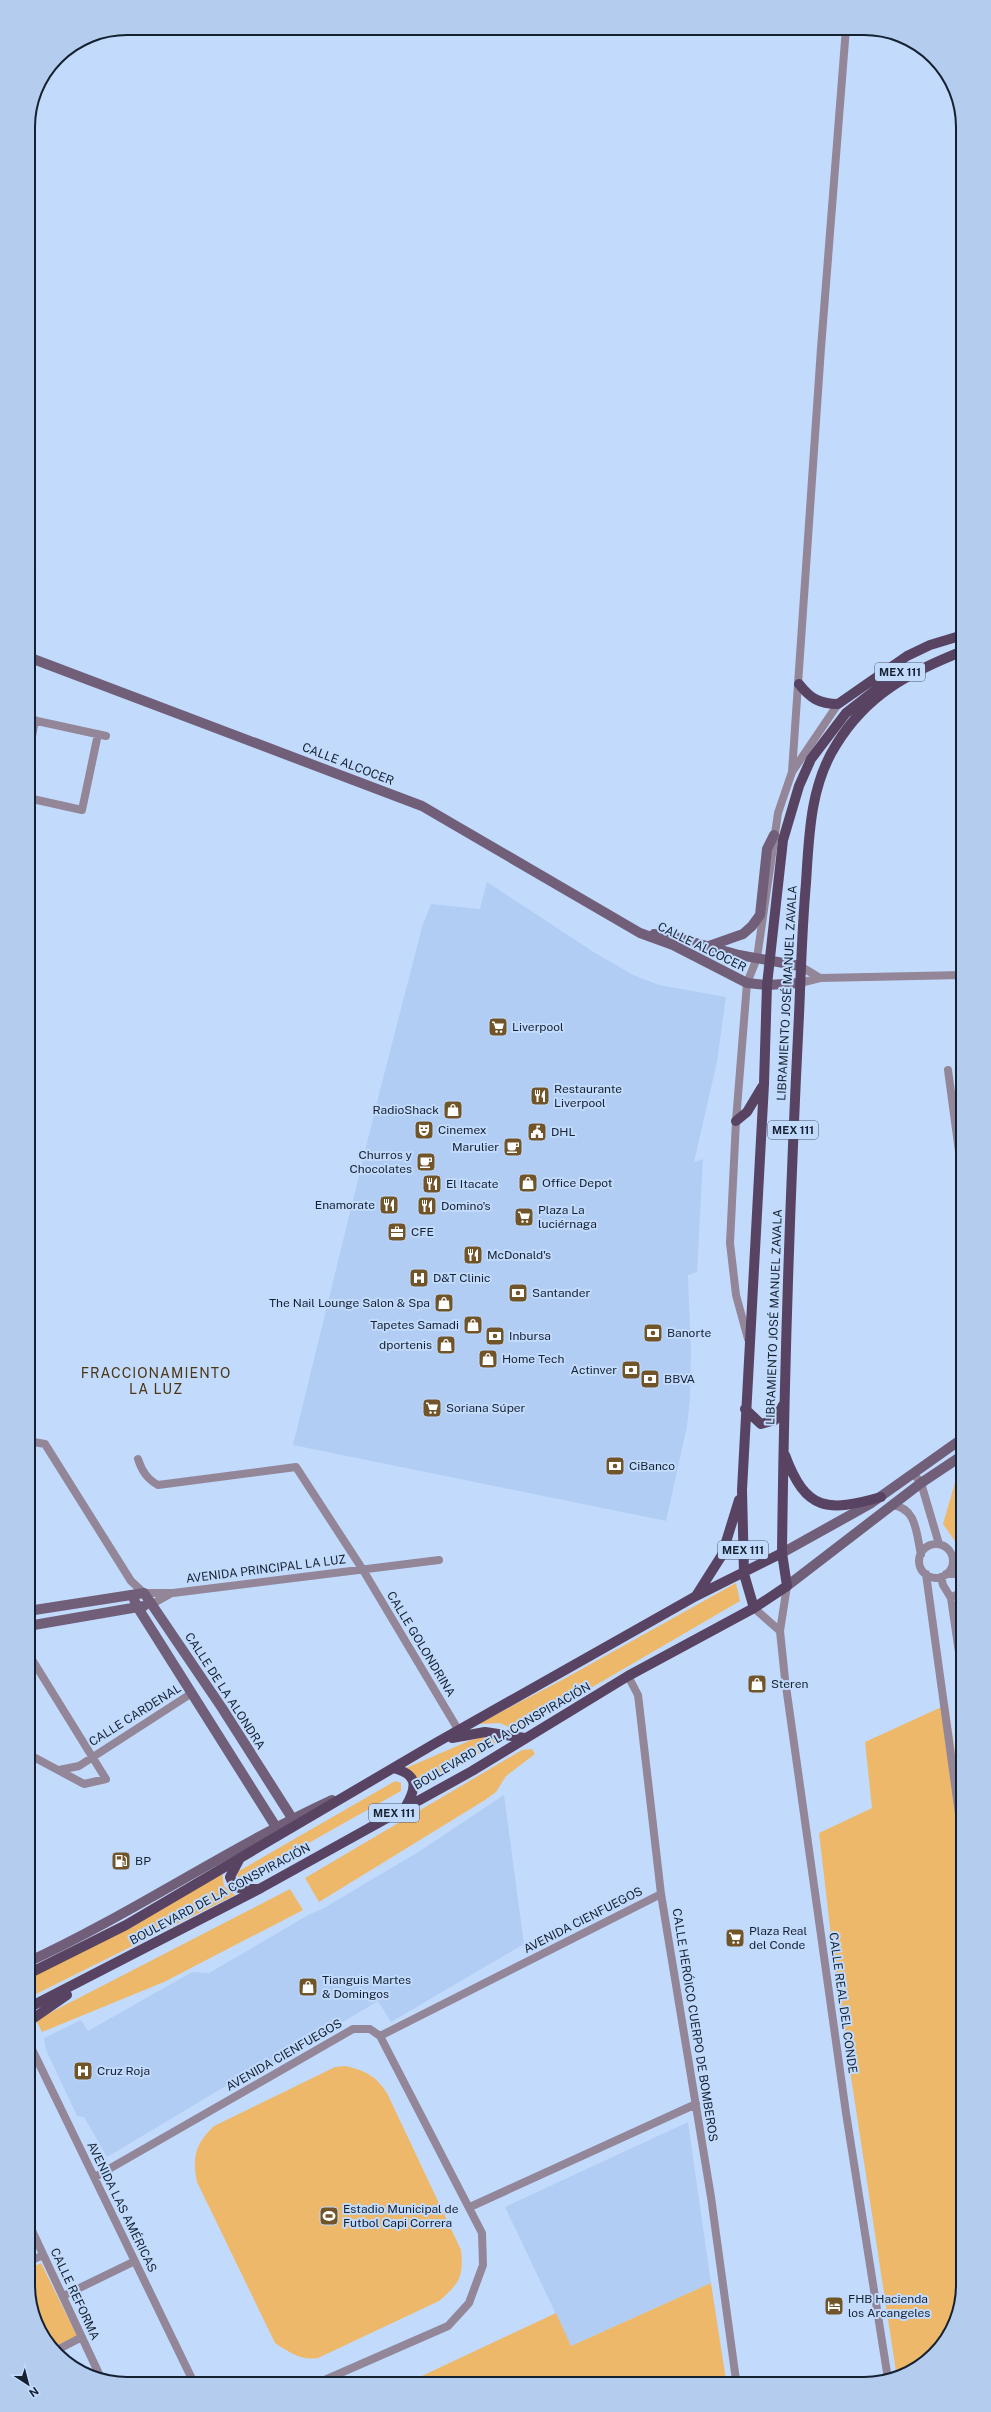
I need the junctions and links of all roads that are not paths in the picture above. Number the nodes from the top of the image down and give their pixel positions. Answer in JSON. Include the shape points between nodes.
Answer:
{"nodes":[{"id":1,"x":845,"y":35,"type":"edge"},
{"id":2,"x":956,"y":637,"type":"edge"},
{"id":3,"x":956,"y":648,"type":"edge"},
{"id":4,"x":956,"y":654,"type":"edge"},
{"id":5,"x":35,"y":660,"type":"edge"},
{"id":6,"x":800,"y":684,"type":"junction"},
{"id":7,"x":838,"y":704,"type":"junction"},
{"id":8,"x":35,"y":721,"type":"edge"},
{"id":9,"x":792,"y":772,"type":"junction"},
{"id":10,"x":35,"y":800,"type":"edge"},
{"id":11,"x":774,"y":835,"type":"junction"},
{"id":12,"x":640,"y":933,"type":"junction"},
{"id":13,"x":709,"y":946,"type":"junction"},
{"id":14,"x":757,"y":958,"type":"junction"},
{"id":15,"x":768,"y":960,"type":"junction"},
{"id":16,"x":800,"y":966,"type":"junction"},
{"id":17,"x":956,"y":975,"type":"edge"},
{"id":18,"x":820,"y":978,"type":"junction"},
{"id":19,"x":747,"y":983,"type":"junction"},
{"id":20,"x":800,"y":983,"type":"junction"},
{"id":21,"x":767,"y":984,"type":"junction"},
{"id":22,"x":948,"y":1070,"type":"dead end"},
{"id":23,"x":764,"y":1084,"type":"junction"},
{"id":24,"x":736,"y":1121,"type":"junction"},
{"id":25,"x":956,"y":1124,"type":"edge"},
{"id":26,"x":748,"y":1339,"type":"junction"},
{"id":27,"x":785,"y":1401,"type":"junction"},
{"id":28,"x":745,"y":1409,"type":"junction"},
{"id":29,"x":35,"y":1442,"type":"edge"},
{"id":30,"x":956,"y":1443,"type":"edge"},
{"id":31,"x":783,"y":1449,"type":"junction"},
{"id":32,"x":138,"y":1459,"type":"dead end"},
{"id":33,"x":956,"y":1460,"type":"edge"},
{"id":34,"x":914,"y":1474,"type":"junction"},
{"id":35,"x":921,"y":1483,"type":"junction"},
{"id":36,"x":742,"y":1490,"type":"junction"},
{"id":37,"x":881,"y":1497,"type":"junction"},
{"id":38,"x":892,"y":1505,"type":"junction"},
{"id":39,"x":939,"y":1544,"type":"junction"},
{"id":40,"x":782,"y":1553,"type":"junction"},
{"id":41,"x":921,"y":1554,"type":"junction"},
{"id":42,"x":952,"y":1554,"type":"junction"},
{"id":43,"x":956,"y":1559,"type":"edge"},
{"id":44,"x":438,"y":1560,"type":"dead end"},
{"id":45,"x":363,"y":1570,"type":"junction"},
{"id":46,"x":744,"y":1574,"type":"junction"},
{"id":47,"x":926,"y":1574,"type":"junction"},
{"id":48,"x":956,"y":1574,"type":"edge"},
{"id":49,"x":944,"y":1575,"type":"junction"},
{"id":50,"x":131,"y":1581,"type":"junction"},
{"id":51,"x":787,"y":1586,"type":"junction"},
{"id":52,"x":144,"y":1593,"type":"junction"},
{"id":53,"x":173,"y":1593,"type":"junction"},
{"id":54,"x":132,"y":1595,"type":"junction"},
{"id":55,"x":956,"y":1595,"type":"edge"},
{"id":56,"x":696,"y":1596,"type":"junction"},
{"id":57,"x":951,"y":1598,"type":"junction"},
{"id":58,"x":152,"y":1604,"type":"junction"},
{"id":59,"x":138,"y":1608,"type":"junction"},
{"id":60,"x":754,"y":1608,"type":"junction"},
{"id":61,"x":35,"y":1610,"type":"edge"},
{"id":62,"x":35,"y":1625,"type":"edge"},
{"id":63,"x":780,"y":1631,"type":"junction"},
{"id":64,"x":956,"y":1632,"type":"edge"},
{"id":65,"x":35,"y":1664,"type":"edge"},
{"id":66,"x":628,"y":1676,"type":"junction"},
{"id":67,"x":192,"y":1693,"type":"junction"},
{"id":68,"x":222,"y":1708,"type":"junction"},
{"id":69,"x":207,"y":1718,"type":"junction"},
{"id":70,"x":459,"y":1730,"type":"junction"},
{"id":71,"x":525,"y":1738,"type":"junction"},
{"id":72,"x":434,"y":1744,"type":"junction"},
{"id":73,"x":35,"y":1758,"type":"edge"},
{"id":74,"x":93,"y":1758,"type":"junction"},
{"id":75,"x":393,"y":1768,"type":"junction"},
{"id":76,"x":60,"y":1770,"type":"junction"},
{"id":77,"x":368,"y":1783,"type":"junction"},
{"id":78,"x":956,"y":1792,"type":"edge"},
{"id":79,"x":406,"y":1806,"type":"junction"},
{"id":80,"x":292,"y":1818,"type":"junction"},
{"id":81,"x":276,"y":1827,"type":"junction"},
{"id":82,"x":239,"y":1860,"type":"junction"},
{"id":83,"x":261,"y":1888,"type":"junction"},
{"id":84,"x":661,"y":1894,"type":"junction"},
{"id":85,"x":35,"y":1958,"type":"edge"},
{"id":86,"x":35,"y":1970,"type":"edge"},
{"id":87,"x":102,"y":1971,"type":"junction"},
{"id":88,"x":35,"y":2004,"type":"edge"},
{"id":89,"x":35,"y":2017,"type":"edge"},
{"id":90,"x":380,"y":2036,"type":"junction"},
{"id":91,"x":35,"y":2055,"type":"edge"},
{"id":92,"x":696,"y":2104,"type":"junction"},
{"id":93,"x":95,"y":2177,"type":"junction"},
{"id":94,"x":470,"y":2207,"type":"junction"},
{"id":95,"x":35,"y":2237,"type":"edge"},
{"id":96,"x":43,"y":2255,"type":"junction"},
{"id":97,"x":35,"y":2259,"type":"edge"},
{"id":98,"x":135,"y":2261,"type":"junction"},
{"id":99,"x":63,"y":2296,"type":"junction"},
{"id":100,"x":82,"y":2337,"type":"junction"},
{"id":101,"x":60,"y":2348,"type":"edge"},
{"id":102,"x":98,"y":2372,"type":"edge"},
{"id":103,"x":887,"y":2374,"type":"edge"},
{"id":104,"x":191,"y":2377,"type":"edge"},
{"id":105,"x":331,"y":2377,"type":"edge"},
{"id":106,"x":736,"y":2377,"type":"edge"}],
"edges":[{"from":1,"to":6,"type":"street","via":[[821,348]]},
{"from":2,"to":7,"type":"main road","via":[[907,656]]},
{"from":3,"to":15,"type":"main road","name":"LIBRAMIENTO JOSÉ MANUEL ZAVALA","number":"MEX 111","via":[[915,663],[880,685],[846,713],[811,759],[799,786],[783,840]]},
{"from":4,"to":16,"type":"main road","name":"LIBRAMIENTO JOSÉ MANUEL ZAVALA","number":"MEX 111","via":[[917,670],[885,689],[856,719],[836,745],[814,798]]},
{"from":5,"to":12,"type":"street","name":"CALLE ALCOCER","via":[[422,806]]},
{"from":6,"to":7,"type":"main road","via":[[816,701]]},
{"from":6,"to":9,"type":"street"},
{"from":7,"to":9,"type":"street"},
{"from":8,"to":10,"type":"street","via":[[102,735],[82,810]]},
{"from":9,"to":11,"type":"street","via":[[778,813]]},
{"from":11,"to":13,"type":"street","via":[[767,849],[760,915],[743,934]]},
{"from":11,"to":14,"type":"street","via":[[768,897]]},
{"from":12,"to":13,"type":"street","name":"CALLE ALCOCER","via":[[667,935]]},
{"from":12,"to":19,"type":"street","name":"CALLE ALCOCER","via":[[673,945]]},
{"from":13,"to":14,"type":"street","name":"CALLE ALCOCER"},
{"from":14,"to":15,"type":"street","name":"CALLE ALCOCER"},
{"from":14,"to":19,"type":"street"},
{"from":15,"to":16,"type":"street","name":"CALLE ALCOCER"},
{"from":15,"to":21,"type":"main road","name":"LIBRAMIENTO JOSÉ MANUEL ZAVALA","number":"MEX 111"},
{"from":16,"to":18,"type":"street"},
{"from":16,"to":20,"type":"main road","name":"LIBRAMIENTO JOSÉ MANUEL ZAVALA","number":"MEX 111"},
{"from":17,"to":18,"type":"street"},
{"from":18,"to":20,"type":"street"},
{"from":19,"to":21,"type":"street","name":"CALLE ALCOCER"},
{"from":19,"to":24,"type":"street"},
{"from":20,"to":21,"type":"street","name":"CALLE ALCOCER"},
{"from":20,"to":27,"type":"main road","name":"LIBRAMIENTO JOSÉ MANUEL ZAVALA","number":"MEX 111","via":[[790,1185]]},
{"from":21,"to":23,"type":"main road","name":"LIBRAMIENTO JOSÉ MANUEL ZAVALA","number":"MEX 111"},
{"from":22,"to":25,"type":"street"},
{"from":23,"to":24,"type":"main road","via":[[747,1112]]},
{"from":23,"to":26,"type":"main road","name":"LIBRAMIENTO JOSÉ MANUEL ZAVALA","number":"MEX 111"},
{"from":24,"to":26,"type":"street","via":[[730,1243],[736,1295]]},
{"from":26,"to":28,"type":"main road","name":"LIBRAMIENTO JOSÉ MANUEL ZAVALA","number":"MEX 111"},
{"from":27,"to":28,"type":"main road","via":[[778,1415],[770,1423],[761,1424]]},
{"from":27,"to":31,"type":"main road","name":"LIBRAMIENTO JOSÉ MANUEL ZAVALA","number":"MEX 111"},
{"from":28,"to":36,"type":"main road","name":"LIBRAMIENTO JOSÉ MANUEL ZAVALA","number":"MEX 111"},
{"from":29,"to":50,"type":"street","name":"CALLE DE LA ALONDRA","via":[[45,1444]]},
{"from":30,"to":34,"type":"street"},
{"from":31,"to":37,"type":"main road","via":[[799,1485],[816,1501],[828,1506],[841,1507]]},
{"from":31,"to":40,"type":"main road","name":"LIBRAMIENTO JOSÉ MANUEL ZAVALA","number":"MEX 111"},
{"from":32,"to":45,"type":"street","name":"CALLE GOLONDRINA","via":[[142,1471],[151,1482],[158,1485],[296,1467]]},
{"from":33,"to":35,"type":"street"},
{"from":34,"to":35,"type":"street"},
{"from":34,"to":37,"type":"street"},
{"from":35,"to":38,"type":"street"},
{"from":35,"to":39,"type":"street"},
{"from":36,"to":46,"type":"main road","number":"MEX 111"},
{"from":36,"to":56,"type":"main road","number":"MEX 111","via":[[722,1555]]},
{"from":37,"to":40,"type":"street","via":[[822,1533]]},
{"from":38,"to":41,"type":"street","via":[[902,1506],[909,1511]]},
{"from":38,"to":51,"type":"street"},
{"from":39,"to":41,"type":"street","via":[[928,1546]]},
{"from":39,"to":42,"type":"street"},
{"from":40,"to":46,"type":"main road","number":"MEX 111"},
{"from":40,"to":51,"type":"main road","number":"MEX 111"},
{"from":41,"to":47,"type":"street","via":[[920,1565]]},
{"from":42,"to":43,"type":"street"},
{"from":42,"to":49,"type":"street","via":[[952,1565]]},
{"from":44,"to":45,"type":"street","name":"AVENIDA PRINCIPAL LA LUZ"},
{"from":45,"to":53,"type":"street","name":"AVENIDA PRINCIPAL LA LUZ"},
{"from":45,"to":70,"type":"street","name":"CALLE GOLONDRINA"},
{"from":46,"to":56,"type":"main road","number":"MEX 111"},
{"from":46,"to":60,"type":"main road","number":"MEX 111"},
{"from":47,"to":49,"type":"street","via":[[931,1577]]},
{"from":47,"to":78,"type":"street"},
{"from":48,"to":49,"type":"street"},
{"from":49,"to":57,"type":"street","via":[[942,1585]]},
{"from":50,"to":52,"type":"street","name":"CALLE DE LA ALONDRA"},
{"from":50,"to":54,"type":"street","name":"CALLE DE LA ALONDRA"},
{"from":51,"to":60,"type":"main road","number":"MEX 111"},
{"from":51,"to":63,"type":"street","name":"CALLE REAL DEL CONDE"},
{"from":52,"to":53,"type":"street","name":"AVENIDA PRINCIPAL LA LUZ"},
{"from":52,"to":54,"type":"street","name":"AVENIDA PRINCIPAL LA LUZ"},
{"from":52,"to":58,"type":"street","name":"CALLE DE LA ALONDRA"},
{"from":53,"to":58,"type":"street","name":"AVENIDA PRINCIPAL LA LUZ"},
{"from":54,"to":59,"type":"street","name":"CALLE DE LA ALONDRA"},
{"from":54,"to":61,"type":"street","name":"AVENIDA PRINCIPAL LA LUZ"},
{"from":55,"to":57,"type":"street"},
{"from":56,"to":70,"type":"main road","name":"BOULEVARD DE LA CONSPIRACIÓN","number":"MEX 111"},
{"from":57,"to":64,"type":"street"},
{"from":58,"to":59,"type":"street","name":"AVENIDA PRINCIPAL LA LUZ"},
{"from":58,"to":68,"type":"street","name":"CALLE DE LA ALONDRA"},
{"from":59,"to":62,"type":"street","name":"AVENIDA PRINCIPAL LA LUZ"},
{"from":59,"to":67,"type":"street","name":"CALLE DE LA ALONDRA"},
{"from":60,"to":63,"type":"street"},
{"from":60,"to":66,"type":"main road","name":"BOULEVARD DE LA CONSPIRACIÓN","number":"MEX 111"},
{"from":63,"to":103,"type":"street","name":"CALLE REAL DEL CONDE","via":[[846,2113]]},
{"from":65,"to":74,"type":"street","name":"CALLE CARDENAL"},
{"from":66,"to":71,"type":"main road","name":"BOULEVARD DE LA CONSPIRACIÓN","number":"MEX 111"},
{"from":66,"to":84,"type":"street","name":"CALLE HERÓICO CUERPO DE BOMBEROS","via":[[638,1695]]},
{"from":67,"to":69,"type":"street","name":"CALLE DE LA ALONDRA"},
{"from":67,"to":74,"type":"street","name":"CALLE CARDENAL"},
{"from":68,"to":69,"type":"street"},
{"from":68,"to":80,"type":"street","name":"CALLE DE LA ALONDRA"},
{"from":69,"to":81,"type":"street","name":"CALLE DE LA ALONDRA"},
{"from":70,"to":72,"type":"main road","name":"BOULEVARD DE LA CONSPIRACIÓN","number":"MEX 111"},
{"from":71,"to":72,"type":"main road","via":[[485,1732]]},
{"from":71,"to":79,"type":"main road","name":"BOULEVARD DE LA CONSPIRACIÓN","number":"MEX 111","via":[[472,1771]]},
{"from":72,"to":75,"type":"main road","name":"BOULEVARD DE LA CONSPIRACIÓN","number":"MEX 111"},
{"from":73,"to":76,"type":"street"},
{"from":74,"to":76,"type":"street","via":[[79,1766]]},
{"from":74,"to":76,"type":"street","via":[[106,1779],[84,1784]]},
{"from":75,"to":77,"type":"main road","name":"BOULEVARD DE LA CONSPIRACIÓN","number":"MEX 111"},
{"from":75,"to":79,"type":"main road","via":[[406,1771],[412,1777],[413,1794]]},
{"from":77,"to":80,"type":"street"},
{"from":77,"to":82,"type":"main road","name":"BOULEVARD DE LA CONSPIRACIÓN","number":"MEX 111"},
{"from":79,"to":83,"type":"main road","name":"BOULEVARD DE LA CONSPIRACIÓN","number":"MEX 111"},
{"from":80,"to":81,"type":"street"},
{"from":81,"to":85,"type":"street","via":[[132,1910]]},
{"from":82,"to":83,"type":"main road","via":[[230,1877],[233,1884],[238,1889]]},
{"from":82,"to":86,"type":"main road","name":"BOULEVARD DE LA CONSPIRACIÓN","number":"MEX 111","via":[[126,1925]]},
{"from":83,"to":87,"type":"main road","name":"BOULEVARD DE LA CONSPIRACIÓN","number":"MEX 111"},
{"from":84,"to":90,"type":"street","name":"AVENIDA CIENFUEGOS"},
{"from":84,"to":92,"type":"street","name":"CALLE HERÓICO CUERPO DE BOMBEROS"},
{"from":87,"to":88,"type":"main road","name":"BOULEVARD DE LA CONSPIRACIÓN","number":"MEX 111"},
{"from":87,"to":89,"type":"main road"},
{"from":90,"to":93,"type":"street","name":"AVENIDA CIENFUEGOS","via":[[370,2029],[353,2029]]},
{"from":90,"to":94,"type":"street"},
{"from":91,"to":93,"type":"street","name":"AVENIDA LAS AMÉRICAS"},
{"from":92,"to":94,"type":"street"},
{"from":92,"to":106,"type":"street","name":"CALLE HERÓICO CUERPO DE BOMBEROS"},
{"from":93,"to":98,"type":"street","name":"AVENIDA LAS AMÉRICAS"},
{"from":94,"to":105,"type":"street","via":[[482,2233],[483,2265],[469,2303],[448,2326]]},
{"from":95,"to":96,"type":"street","name":"CALLE REFORMA"},
{"from":96,"to":97,"type":"street"},
{"from":96,"to":99,"type":"street","name":"CALLE REFORMA"},
{"from":98,"to":99,"type":"street"},
{"from":98,"to":104,"type":"street","name":"AVENIDA LAS AMÉRICAS"},
{"from":99,"to":100,"type":"street","name":"CALLE REFORMA"},
{"from":100,"to":101,"type":"street"},
{"from":100,"to":102,"type":"street","name":"CALLE REFORMA"}]}
